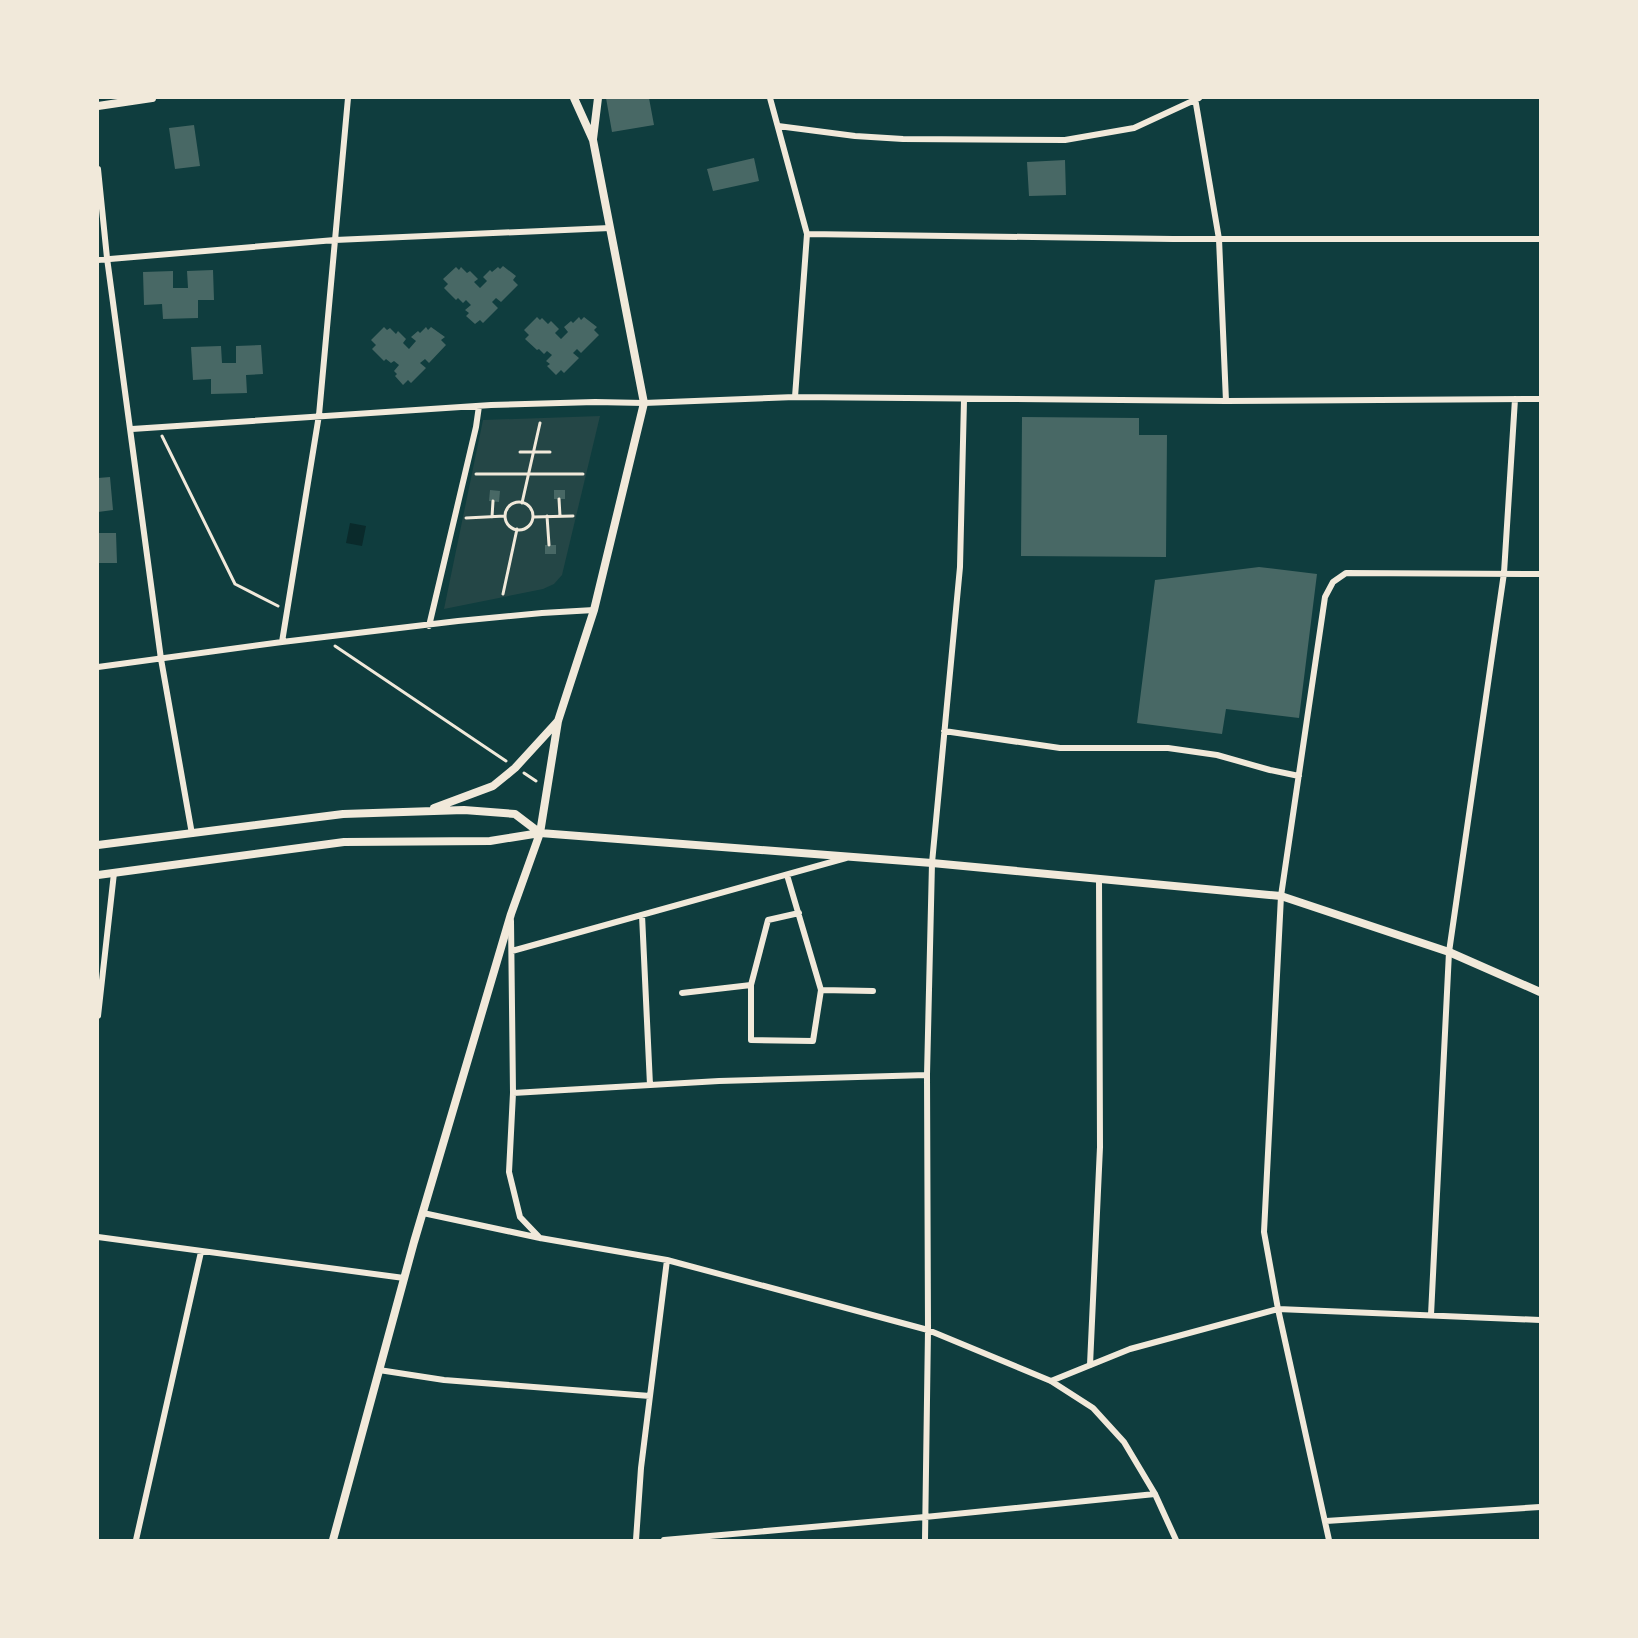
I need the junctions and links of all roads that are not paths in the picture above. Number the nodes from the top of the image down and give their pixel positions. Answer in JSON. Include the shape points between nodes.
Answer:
{"nodes":[{"id":1,"x":152,"y":98,"type":"edge"},
{"id":2,"x":348,"y":98,"type":"edge"},
{"id":3,"x":574,"y":98,"type":"edge"},
{"id":4,"x":598,"y":98,"type":"edge"},
{"id":5,"x":770,"y":98,"type":"edge"},
{"id":6,"x":1196,"y":98,"type":"edge"},
{"id":7,"x":98,"y":106,"type":"edge"},
{"id":8,"x":778,"y":126,"type":"junction"},
{"id":9,"x":593,"y":140,"type":"junction"},
{"id":10,"x":98,"y":169,"type":"edge"},
{"id":11,"x":610,"y":228,"type":"junction"},
{"id":12,"x":807,"y":234,"type":"junction"},
{"id":13,"x":1219,"y":239,"type":"junction"},
{"id":14,"x":1540,"y":239,"type":"edge"},
{"id":15,"x":336,"y":240,"type":"junction"},
{"id":16,"x":108,"y":258,"type":"junction"},
{"id":17,"x":98,"y":260,"type":"edge"},
{"id":18,"x":795,"y":397,"type":"junction"},
{"id":19,"x":1515,"y":399,"type":"junction"},
{"id":20,"x":1540,"y":399,"type":"edge"},
{"id":21,"x":964,"y":400,"type":"junction"},
{"id":22,"x":1226,"y":401,"type":"junction"},
{"id":23,"x":644,"y":403,"type":"junction"},
{"id":24,"x":479,"y":406,"type":"junction"},
{"id":25,"x":319,"y":415,"type":"junction"},
{"id":26,"x":132,"y":429,"type":"junction"},
{"id":27,"x":1503,"y":573,"type":"junction"},
{"id":28,"x":1540,"y":574,"type":"edge"},
{"id":29,"x":594,"y":610,"type":"junction"},
{"id":30,"x":429,"y":626,"type":"junction"},
{"id":31,"x":282,"y":642,"type":"junction"},
{"id":32,"x":161,"y":659,"type":"junction"},
{"id":33,"x":98,"y":667,"type":"edge"},
{"id":34,"x":558,"y":721,"type":"junction"},
{"id":35,"x":944,"y":731,"type":"junction"},
{"id":36,"x":1299,"y":776,"type":"junction"},
{"id":37,"x":427,"y":811,"type":"junction"},
{"id":38,"x":540,"y":832,"type":"junction"},
{"id":39,"x":192,"y":834,"type":"junction"},
{"id":40,"x":98,"y":845,"type":"edge"},
{"id":41,"x":851,"y":857,"type":"junction"},
{"id":42,"x":932,"y":863,"type":"junction"},
{"id":43,"x":114,"y":873,"type":"junction"},
{"id":44,"x":98,"y":875,"type":"edge"},
{"id":45,"x":787,"y":875,"type":"junction"},
{"id":46,"x":1099,"y":879,"type":"junction"},
{"id":47,"x":1281,"y":896,"type":"junction"},
{"id":48,"x":511,"y":914,"type":"junction"},
{"id":49,"x":799,"y":914,"type":"junction"},
{"id":50,"x":642,"y":915,"type":"junction"},
{"id":51,"x":512,"y":951,"type":"junction"},
{"id":52,"x":1449,"y":952,"type":"junction"},
{"id":53,"x":750,"y":985,"type":"junction"},
{"id":54,"x":821,"y":990,"type":"junction"},
{"id":55,"x":873,"y":991,"type":"dead end"},
{"id":56,"x":1540,"y":992,"type":"edge"},
{"id":57,"x":682,"y":993,"type":"dead end"},
{"id":58,"x":98,"y":1016,"type":"edge"},
{"id":59,"x":927,"y":1075,"type":"junction"},
{"id":60,"x":650,"y":1085,"type":"junction"},
{"id":61,"x":513,"y":1092,"type":"junction"},
{"id":62,"x":423,"y":1213,"type":"junction"},
{"id":63,"x":98,"y":1237,"type":"edge"},
{"id":64,"x":540,"y":1238,"type":"junction"},
{"id":65,"x":201,"y":1252,"type":"junction"},
{"id":66,"x":667,"y":1260,"type":"junction"},
{"id":67,"x":404,"y":1278,"type":"junction"},
{"id":68,"x":1278,"y":1309,"type":"junction"},
{"id":69,"x":1431,"y":1316,"type":"junction"},
{"id":70,"x":1540,"y":1320,"type":"edge"},
{"id":71,"x":928,"y":1330,"type":"junction"},
{"id":72,"x":1090,"y":1365,"type":"junction"},
{"id":73,"x":379,"y":1370,"type":"junction"},
{"id":74,"x":1051,"y":1381,"type":"junction"},
{"id":75,"x":650,"y":1396,"type":"junction"},
{"id":76,"x":1155,"y":1494,"type":"junction"},
{"id":77,"x":1540,"y":1507,"type":"edge"},
{"id":78,"x":925,"y":1517,"type":"junction"},
{"id":79,"x":1326,"y":1521,"type":"junction"},
{"id":80,"x":136,"y":1540,"type":"edge"},
{"id":81,"x":333,"y":1540,"type":"edge"},
{"id":82,"x":636,"y":1540,"type":"edge"},
{"id":83,"x":664,"y":1540,"type":"edge"},
{"id":84,"x":925,"y":1540,"type":"edge"},
{"id":85,"x":1176,"y":1540,"type":"edge"},
{"id":86,"x":1329,"y":1540,"type":"edge"}],
"edges":[{"from":1,"to":7,"type":"street"},
{"from":2,"to":15,"type":"street"},
{"from":3,"to":9,"type":"street"},
{"from":4,"to":9,"type":"street"},
{"from":5,"to":8,"type":"street"},
{"from":6,"to":8,"type":"street","via":[[1134,128],[1065,140],[903,139]]},
{"from":6,"to":13,"type":"street"},
{"from":8,"to":12,"type":"street"},
{"from":9,"to":11,"type":"street"},
{"from":10,"to":16,"type":"street"},
{"from":11,"to":15,"type":"street"},
{"from":11,"to":23,"type":"street"},
{"from":12,"to":13,"type":"street"},
{"from":12,"to":18,"type":"street"},
{"from":13,"to":14,"type":"street"},
{"from":13,"to":22,"type":"street"},
{"from":15,"to":16,"type":"street"},
{"from":15,"to":25,"type":"street"},
{"from":16,"to":17,"type":"street"},
{"from":16,"to":26,"type":"street"},
{"from":18,"to":21,"type":"street"},
{"from":18,"to":23,"type":"street"},
{"from":19,"to":20,"type":"street"},
{"from":19,"to":22,"type":"street"},
{"from":19,"to":27,"type":"street"},
{"from":21,"to":22,"type":"street"},
{"from":21,"to":35,"type":"street","via":[[960,567]]},
{"from":23,"to":24,"type":"street"},
{"from":23,"to":29,"type":"street"},
{"from":24,"to":25,"type":"street"},
{"from":24,"to":30,"type":"street"},
{"from":25,"to":26,"type":"street"},
{"from":25,"to":31,"type":"street"},
{"from":26,"to":32,"type":"street"},
{"from":27,"to":28,"type":"street"},
{"from":27,"to":36,"type":"street","via":[[1346,573],[1332,582],[1325,597]]},
{"from":27,"to":52,"type":"street"},
{"from":29,"to":30,"type":"street"},
{"from":29,"to":34,"type":"street"},
{"from":30,"to":31,"type":"street"},
{"from":31,"to":32,"type":"street"},
{"from":32,"to":33,"type":"street"},
{"from":32,"to":39,"type":"street"},
{"from":34,"to":37,"type":"street","via":[[493,786]]},
{"from":34,"to":38,"type":"street"},
{"from":35,"to":36,"type":"street","via":[[1060,748],[1168,748],[1217,755]]},
{"from":35,"to":42,"type":"street"},
{"from":36,"to":47,"type":"street"},
{"from":37,"to":38,"type":"street","via":[[515,814]]},
{"from":37,"to":39,"type":"street","via":[[343,814]]},
{"from":38,"to":41,"type":"street"},
{"from":38,"to":43,"type":"street","via":[[490,841],[344,842]]},
{"from":38,"to":48,"type":"street"},
{"from":39,"to":40,"type":"street"},
{"from":41,"to":42,"type":"street"},
{"from":41,"to":45,"type":"street"},
{"from":42,"to":46,"type":"street"},
{"from":42,"to":59,"type":"street"},
{"from":43,"to":44,"type":"street"},
{"from":43,"to":58,"type":"street"},
{"from":45,"to":49,"type":"street"},
{"from":45,"to":50,"type":"street"},
{"from":46,"to":47,"type":"street"},
{"from":46,"to":72,"type":"street","via":[[1100,1147]]},
{"from":47,"to":52,"type":"street"},
{"from":47,"to":68,"type":"street","via":[[1264,1233]]},
{"from":48,"to":51,"type":"street"},
{"from":48,"to":62,"type":"street"},
{"from":49,"to":53,"type":"street","via":[[768,920]]},
{"from":49,"to":54,"type":"street"},
{"from":50,"to":51,"type":"street"},
{"from":50,"to":60,"type":"street"},
{"from":51,"to":61,"type":"street"},
{"from":52,"to":56,"type":"street"},
{"from":52,"to":69,"type":"street"},
{"from":53,"to":54,"type":"street","via":[[751,1040],[813,1041]]},
{"from":53,"to":57,"type":"street"},
{"from":54,"to":55,"type":"street"},
{"from":59,"to":60,"type":"street"},
{"from":59,"to":71,"type":"street"},
{"from":60,"to":61,"type":"street"},
{"from":61,"to":64,"type":"street","via":[[509,1172],[520,1217]]},
{"from":62,"to":64,"type":"street"},
{"from":62,"to":67,"type":"street"},
{"from":63,"to":65,"type":"street"},
{"from":64,"to":66,"type":"street"},
{"from":65,"to":67,"type":"street"},
{"from":65,"to":80,"type":"street"},
{"from":66,"to":71,"type":"street"},
{"from":66,"to":75,"type":"street"},
{"from":67,"to":73,"type":"street"},
{"from":68,"to":69,"type":"street"},
{"from":68,"to":72,"type":"street","via":[[1130,1349]]},
{"from":68,"to":79,"type":"street"},
{"from":69,"to":70,"type":"street"},
{"from":71,"to":74,"type":"street"},
{"from":71,"to":78,"type":"street"},
{"from":72,"to":74,"type":"street"},
{"from":73,"to":75,"type":"street","via":[[444,1380]]},
{"from":73,"to":81,"type":"street"},
{"from":74,"to":76,"type":"street","via":[[1093,1408],[1124,1442]]},
{"from":75,"to":82,"type":"street"},
{"from":76,"to":78,"type":"street"},
{"from":76,"to":85,"type":"street"},
{"from":77,"to":79,"type":"street"},
{"from":78,"to":83,"type":"street"},
{"from":78,"to":84,"type":"street"},
{"from":79,"to":86,"type":"street"}]}
